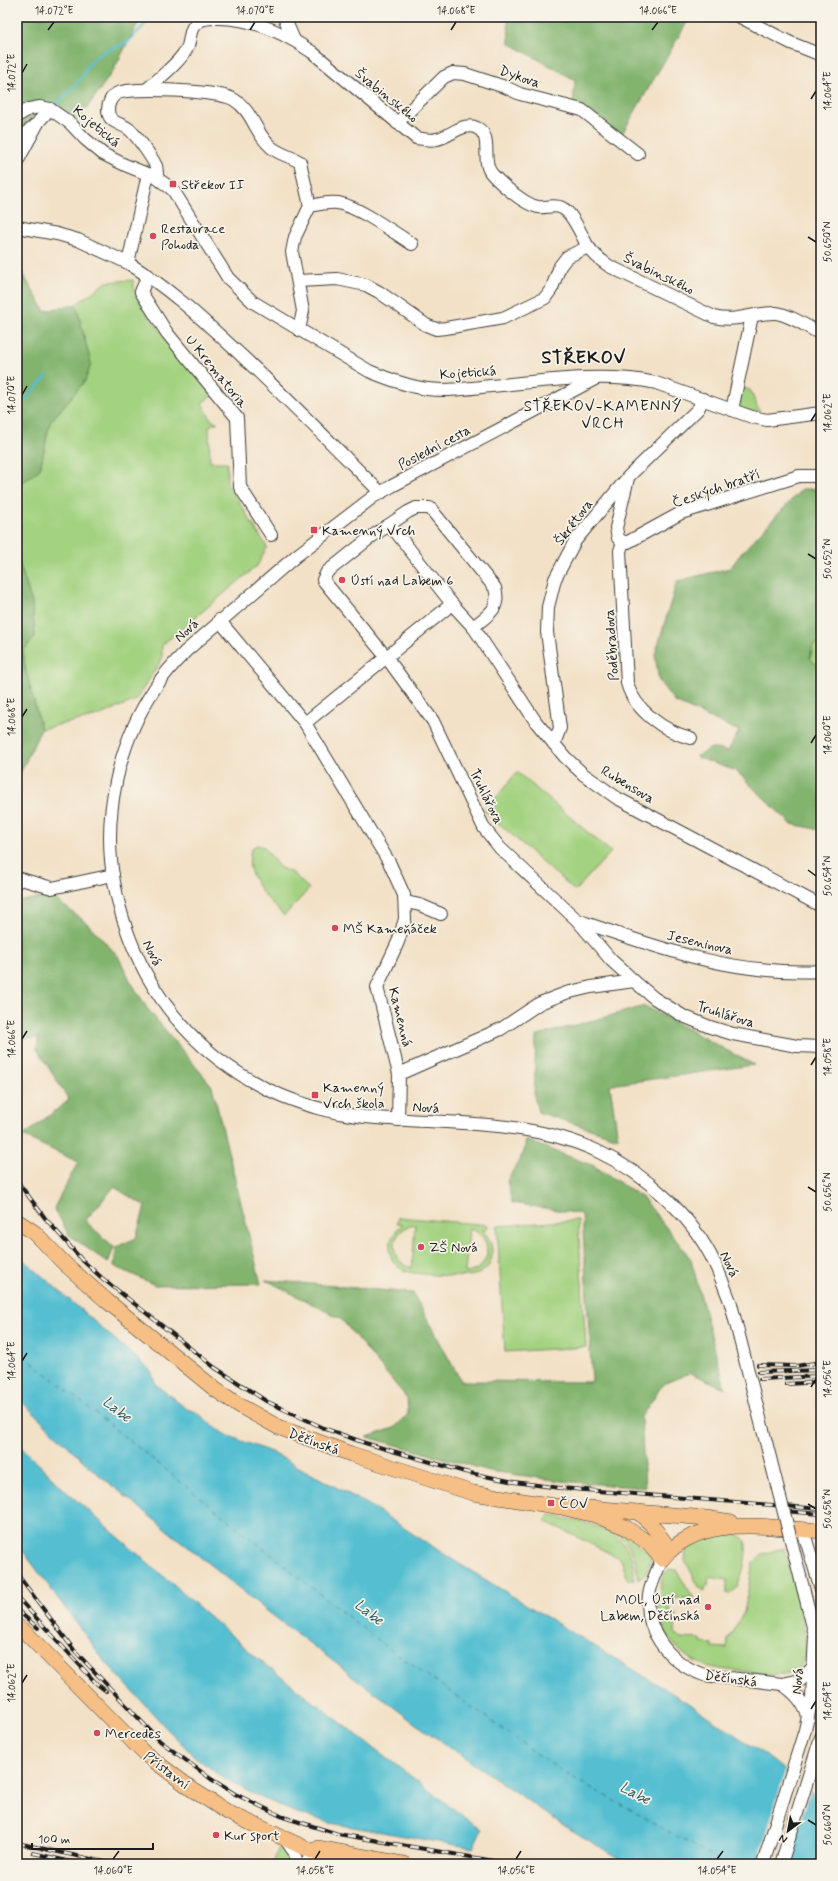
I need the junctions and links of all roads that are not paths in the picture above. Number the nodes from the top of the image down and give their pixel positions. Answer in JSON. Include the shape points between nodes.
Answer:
{"nodes":[{"id":1,"x":284,"y":17,"type":"edge"},
{"id":2,"x":740,"y":17,"type":"edge"},
{"id":3,"x":294,"y":40,"type":"junction"},
{"id":4,"x":821,"y":55,"type":"edge"},
{"id":5,"x":146,"y":90,"type":"junction"},
{"id":6,"x":50,"y":109,"type":"junction"},
{"id":7,"x":17,"y":116,"type":"edge"},
{"id":8,"x":39,"y":122,"type":"junction"},
{"id":9,"x":397,"y":123,"type":"junction"},
{"id":10,"x":17,"y":141,"type":"edge"},
{"id":11,"x":638,"y":154,"type":"dead end"},
{"id":12,"x":17,"y":162,"type":"edge"},
{"id":13,"x":152,"y":176,"type":"junction"},
{"id":14,"x":310,"y":206,"type":"junction"},
{"id":15,"x":17,"y":227,"type":"edge"},
{"id":16,"x":412,"y":244,"type":"dead end"},
{"id":17,"x":588,"y":246,"type":"junction"},
{"id":18,"x":128,"y":263,"type":"junction"},
{"id":19,"x":148,"y":275,"type":"junction"},
{"id":20,"x":298,"y":281,"type":"junction"},
{"id":21,"x":752,"y":316,"type":"junction"},
{"id":22,"x":299,"y":330,"type":"junction"},
{"id":23,"x":821,"y":334,"type":"edge"},
{"id":24,"x":595,"y":379,"type":"junction"},
{"id":25,"x":703,"y":399,"type":"junction"},
{"id":26,"x":732,"y":410,"type":"junction"},
{"id":27,"x":821,"y":413,"type":"edge"},
{"id":28,"x":629,"y":476,"type":"junction"},
{"id":29,"x":821,"y":476,"type":"edge"},
{"id":30,"x":381,"y":493,"type":"junction"},
{"id":31,"x":387,"y":526,"type":"junction"},
{"id":32,"x":271,"y":535,"type":"dead end"},
{"id":33,"x":623,"y":542,"type":"junction"},
{"id":34,"x":296,"y":556,"type":"joint"},
{"id":35,"x":452,"y":604,"type":"junction"},
{"id":36,"x":219,"y":620,"type":"junction"},
{"id":37,"x":473,"y":627,"type":"junction"},
{"id":38,"x":387,"y":658,"type":"junction"},
{"id":39,"x":305,"y":723,"type":"junction"},
{"id":40,"x":691,"y":738,"type":"dead end"},
{"id":41,"x":554,"y":744,"type":"junction"},
{"id":42,"x":113,"y":875,"type":"junction"},
{"id":43,"x":17,"y":882,"type":"edge"},
{"id":44,"x":406,"y":902,"type":"junction"},
{"id":45,"x":821,"y":906,"type":"edge"},
{"id":46,"x":441,"y":914,"type":"dead end"},
{"id":47,"x":577,"y":920,"type":"junction"},
{"id":48,"x":821,"y":971,"type":"edge"},
{"id":49,"x":634,"y":981,"type":"junction"},
{"id":50,"x":821,"y":1047,"type":"edge"},
{"id":51,"x":399,"y":1074,"type":"junction"},
{"id":52,"x":398,"y":1120,"type":"junction"},
{"id":53,"x":17,"y":1221,"type":"edge"},
{"id":54,"x":561,"y":1507,"type":"junction"},
{"id":55,"x":638,"y":1512,"type":"junction"},
{"id":56,"x":747,"y":1525,"type":"junction"},
{"id":57,"x":803,"y":1530,"type":"junction"},
{"id":58,"x":821,"y":1531,"type":"edge"},
{"id":59,"x":666,"y":1554,"type":"junction"},
{"id":60,"x":821,"y":1559,"type":"edge"},
{"id":61,"x":817,"y":1573,"type":"junction"},
{"id":62,"x":821,"y":1588,"type":"edge"},
{"id":63,"x":17,"y":1626,"type":"edge"},
{"id":64,"x":818,"y":1665,"type":"edge"},
{"id":65,"x":782,"y":1684,"type":"junction"},
{"id":66,"x":808,"y":1716,"type":"junction"},
{"id":67,"x":821,"y":1737,"type":"edge"},
{"id":68,"x":285,"y":1839,"type":"junction"},
{"id":69,"x":336,"y":1858,"type":"edge"},
{"id":70,"x":311,"y":1859,"type":"edge"},
{"id":71,"x":296,"y":1864,"type":"edge"},
{"id":72,"x":404,"y":1864,"type":"edge"},
{"id":73,"x":763,"y":1864,"type":"edge"},
{"id":74,"x":782,"y":1864,"type":"edge"}],
"edges":[{"from":1,"to":3,"type":"street"},
{"from":2,"to":4,"type":"street"},
{"from":3,"to":5,"type":"street","name":"Švabinského","via":[[272,28],[245,20],[206,18],[197,22],[190,32],[184,54]]},
{"from":3,"to":9,"type":"street","name":"Švabinského"},
{"from":5,"to":13,"type":"street","via":[[117,94],[111,99],[108,112],[117,124],[128,128],[136,137],[156,167]]},
{"from":5,"to":14,"type":"street","via":[[204,92],[233,99],[245,108],[268,145],[300,162]]},
{"from":6,"to":7,"type":"street","name":"Kojetická","via":[[29,109]]},
{"from":6,"to":8,"type":"street","name":"Kojetická"},
{"from":6,"to":13,"type":"street","name":"Kojetická","via":[[70,123],[103,154]]},
{"from":8,"to":10,"type":"street","name":"Kojetická"},
{"from":8,"to":12,"type":"street","name":"Kojetická"},
{"from":9,"to":11,"type":"street","name":"Dykova","via":[[444,77],[453,73],[465,74],[520,94],[582,110]]},
{"from":9,"to":17,"type":"street","name":"Švabinského","via":[[416,138],[429,140],[438,139],[467,126],[478,128],[484,136],[486,165],[491,174],[531,205],[563,208]]},
{"from":13,"to":18,"type":"street","via":[[142,195]]},
{"from":13,"to":22,"type":"street","name":"Kojetická","via":[[173,190],[228,278],[253,302]]},
{"from":14,"to":16,"type":"street","via":[[338,203],[352,207]]},
{"from":14,"to":20,"type":"street","via":[[295,237],[292,252]]},
{"from":15,"to":18,"type":"street","via":[[78,240]]},
{"from":17,"to":20,"type":"street","via":[[567,256],[545,298],[503,318],[446,328],[436,329],[426,324],[366,285],[337,279]]},
{"from":17,"to":21,"type":"street","name":"Švabinského","via":[[599,260],[609,266],[714,317],[738,320]]},
{"from":18,"to":19,"type":"street"},
{"from":19,"to":30,"type":"street","via":[[187,304]]},
{"from":19,"to":32,"type":"street","name":"U Krematoria","via":[[142,292],[167,333],[237,418],[240,487]]},
{"from":20,"to":22,"type":"street","via":[[303,311]]},
{"from":21,"to":23,"type":"street","name":"Švabinského","via":[[777,313],[788,316]]},
{"from":21,"to":26,"type":"street"},
{"from":22,"to":24,"type":"street","name":"Kojetická","via":[[369,371],[394,382],[427,389],[449,390],[572,378]]},
{"from":24,"to":25,"type":"street","name":"Kojetická","via":[[642,380]]},
{"from":24,"to":30,"type":"street","name":"Poslední cesta"},
{"from":25,"to":26,"type":"street","name":"Kojetická"},
{"from":25,"to":28,"type":"street","name":"Škrétova","via":[[698,409]]},
{"from":26,"to":27,"type":"street","name":"Kojetická","via":[[752,418],[767,420]]},
{"from":28,"to":33,"type":"street","via":[[616,528],[618,538]]},
{"from":28,"to":41,"type":"street","name":"Škrétova","via":[[575,541],[555,579],[548,607],[547,632],[560,728]]},
{"from":29,"to":33,"type":"street","name":"Českých bratří","via":[[799,476],[681,513],[628,542]]},
{"from":30,"to":34,"type":"street","name":"Poslední cesta"},
{"from":31,"to":35,"type":"street","name":"Rubensova","via":[[396,532]]},
{"from":31,"to":37,"type":"street","via":[[416,508],[430,508],[495,588],[498,598],[494,609]]},
{"from":31,"to":38,"type":"street","name":"Truhlářova","via":[[327,572],[323,580]]},
{"from":33,"to":40,"type":"street","name":"Poděbradova","via":[[620,551],[630,692],[644,712],[679,736]]},
{"from":34,"to":36,"type":"street","name":"Nová"},
{"from":35,"to":37,"type":"street","name":"Rubensova"},
{"from":35,"to":38,"type":"street"},
{"from":36,"to":39,"type":"street","name":"Nová"},
{"from":36,"to":42,"type":"street","name":"Nová","via":[[186,650],[166,674],[146,702],[130,735],[118,775],[112,816]]},
{"from":37,"to":41,"type":"street","name":"Rubensova","via":[[536,722]]},
{"from":38,"to":39,"type":"street"},
{"from":38,"to":47,"type":"street","name":"Truhlářova","via":[[433,721],[484,828],[500,848]]},
{"from":39,"to":44,"type":"street","name":"Kamenná","via":[[389,862]]},
{"from":41,"to":45,"type":"street","name":"Rubensova","via":[[583,774],[617,798]]},
{"from":42,"to":43,"type":"street","via":[[52,888],[21,879]]},
{"from":42,"to":52,"type":"street","name":"Nová","via":[[125,927],[145,974],[166,1007],[204,1048],[245,1077],[291,1100],[338,1113]]},
{"from":44,"to":46,"type":"street"},
{"from":44,"to":51,"type":"street","name":"Kamenná","via":[[405,919],[398,942],[377,987]]},
{"from":47,"to":48,"type":"street","name":"Jeseninova","via":[[666,951],[720,964],[792,973]]},
{"from":47,"to":49,"type":"street","name":"Truhlářova","via":[[611,960]]},
{"from":49,"to":50,"type":"street","name":"Truhlářova","via":[[654,998],[683,1016],[710,1027],[797,1046]]},
{"from":49,"to":51,"type":"street","via":[[591,987],[540,1003],[501,1029]]},
{"from":51,"to":52,"type":"street","name":"Kamenná"},
{"from":52,"to":64,"type":"street","name":"Nová","bridge":true,"via":[[529,1130],[561,1138],[595,1150],[624,1165],[650,1184],[688,1222],[714,1263],[731,1304],[815,1635]]},
{"from":53,"to":54,"type":"main road","name":"Děčínská","via":[[35,1233],[107,1301],[210,1386],[278,1427],[351,1454],[473,1493]]},
{"from":54,"to":55,"type":"main road"},
{"from":54,"to":59,"type":"main road","name":"Děčínská","via":[[595,1515],[625,1527]]},
{"from":55,"to":56,"type":"main road","via":[[706,1518]]},
{"from":55,"to":59,"type":"main road","via":[[652,1524]]},
{"from":56,"to":57,"type":"main road"},
{"from":56,"to":59,"type":"main road","via":[[712,1529],[697,1534]]},
{"from":57,"to":58,"type":"main road"},
{"from":57,"to":61,"type":"street"},
{"from":59,"to":65,"type":"street","name":"Děčínská","via":[[650,1591],[649,1614],[660,1643],[668,1653],[684,1666],[704,1675]]},
{"from":60,"to":61,"type":"street"},
{"from":61,"to":62,"type":"street"},
{"from":63,"to":68,"type":"main road","name":"Přístavní","via":[[26,1632],[144,1753],[210,1802],[254,1826]]},
{"from":64,"to":65,"type":"street","name":"Děčínská","via":[[801,1680]]},
{"from":64,"to":66,"type":"street","name":"Nová"},
{"from":65,"to":66,"type":"street","via":[[794,1692],[804,1704]]},
{"from":66,"to":73,"type":"street","name":"Nová"},
{"from":67,"to":74,"type":"street"},
{"from":68,"to":69,"type":"main road","name":"Přístavní"},
{"from":68,"to":70,"type":"main road","name":"Přístavní"},
{"from":68,"to":71,"type":"street","via":[[295,1853]]},
{"from":69,"to":70,"type":"main road","name":"Přístavní"},
{"from":69,"to":72,"type":"main road","name":"Přístavní"}]}
